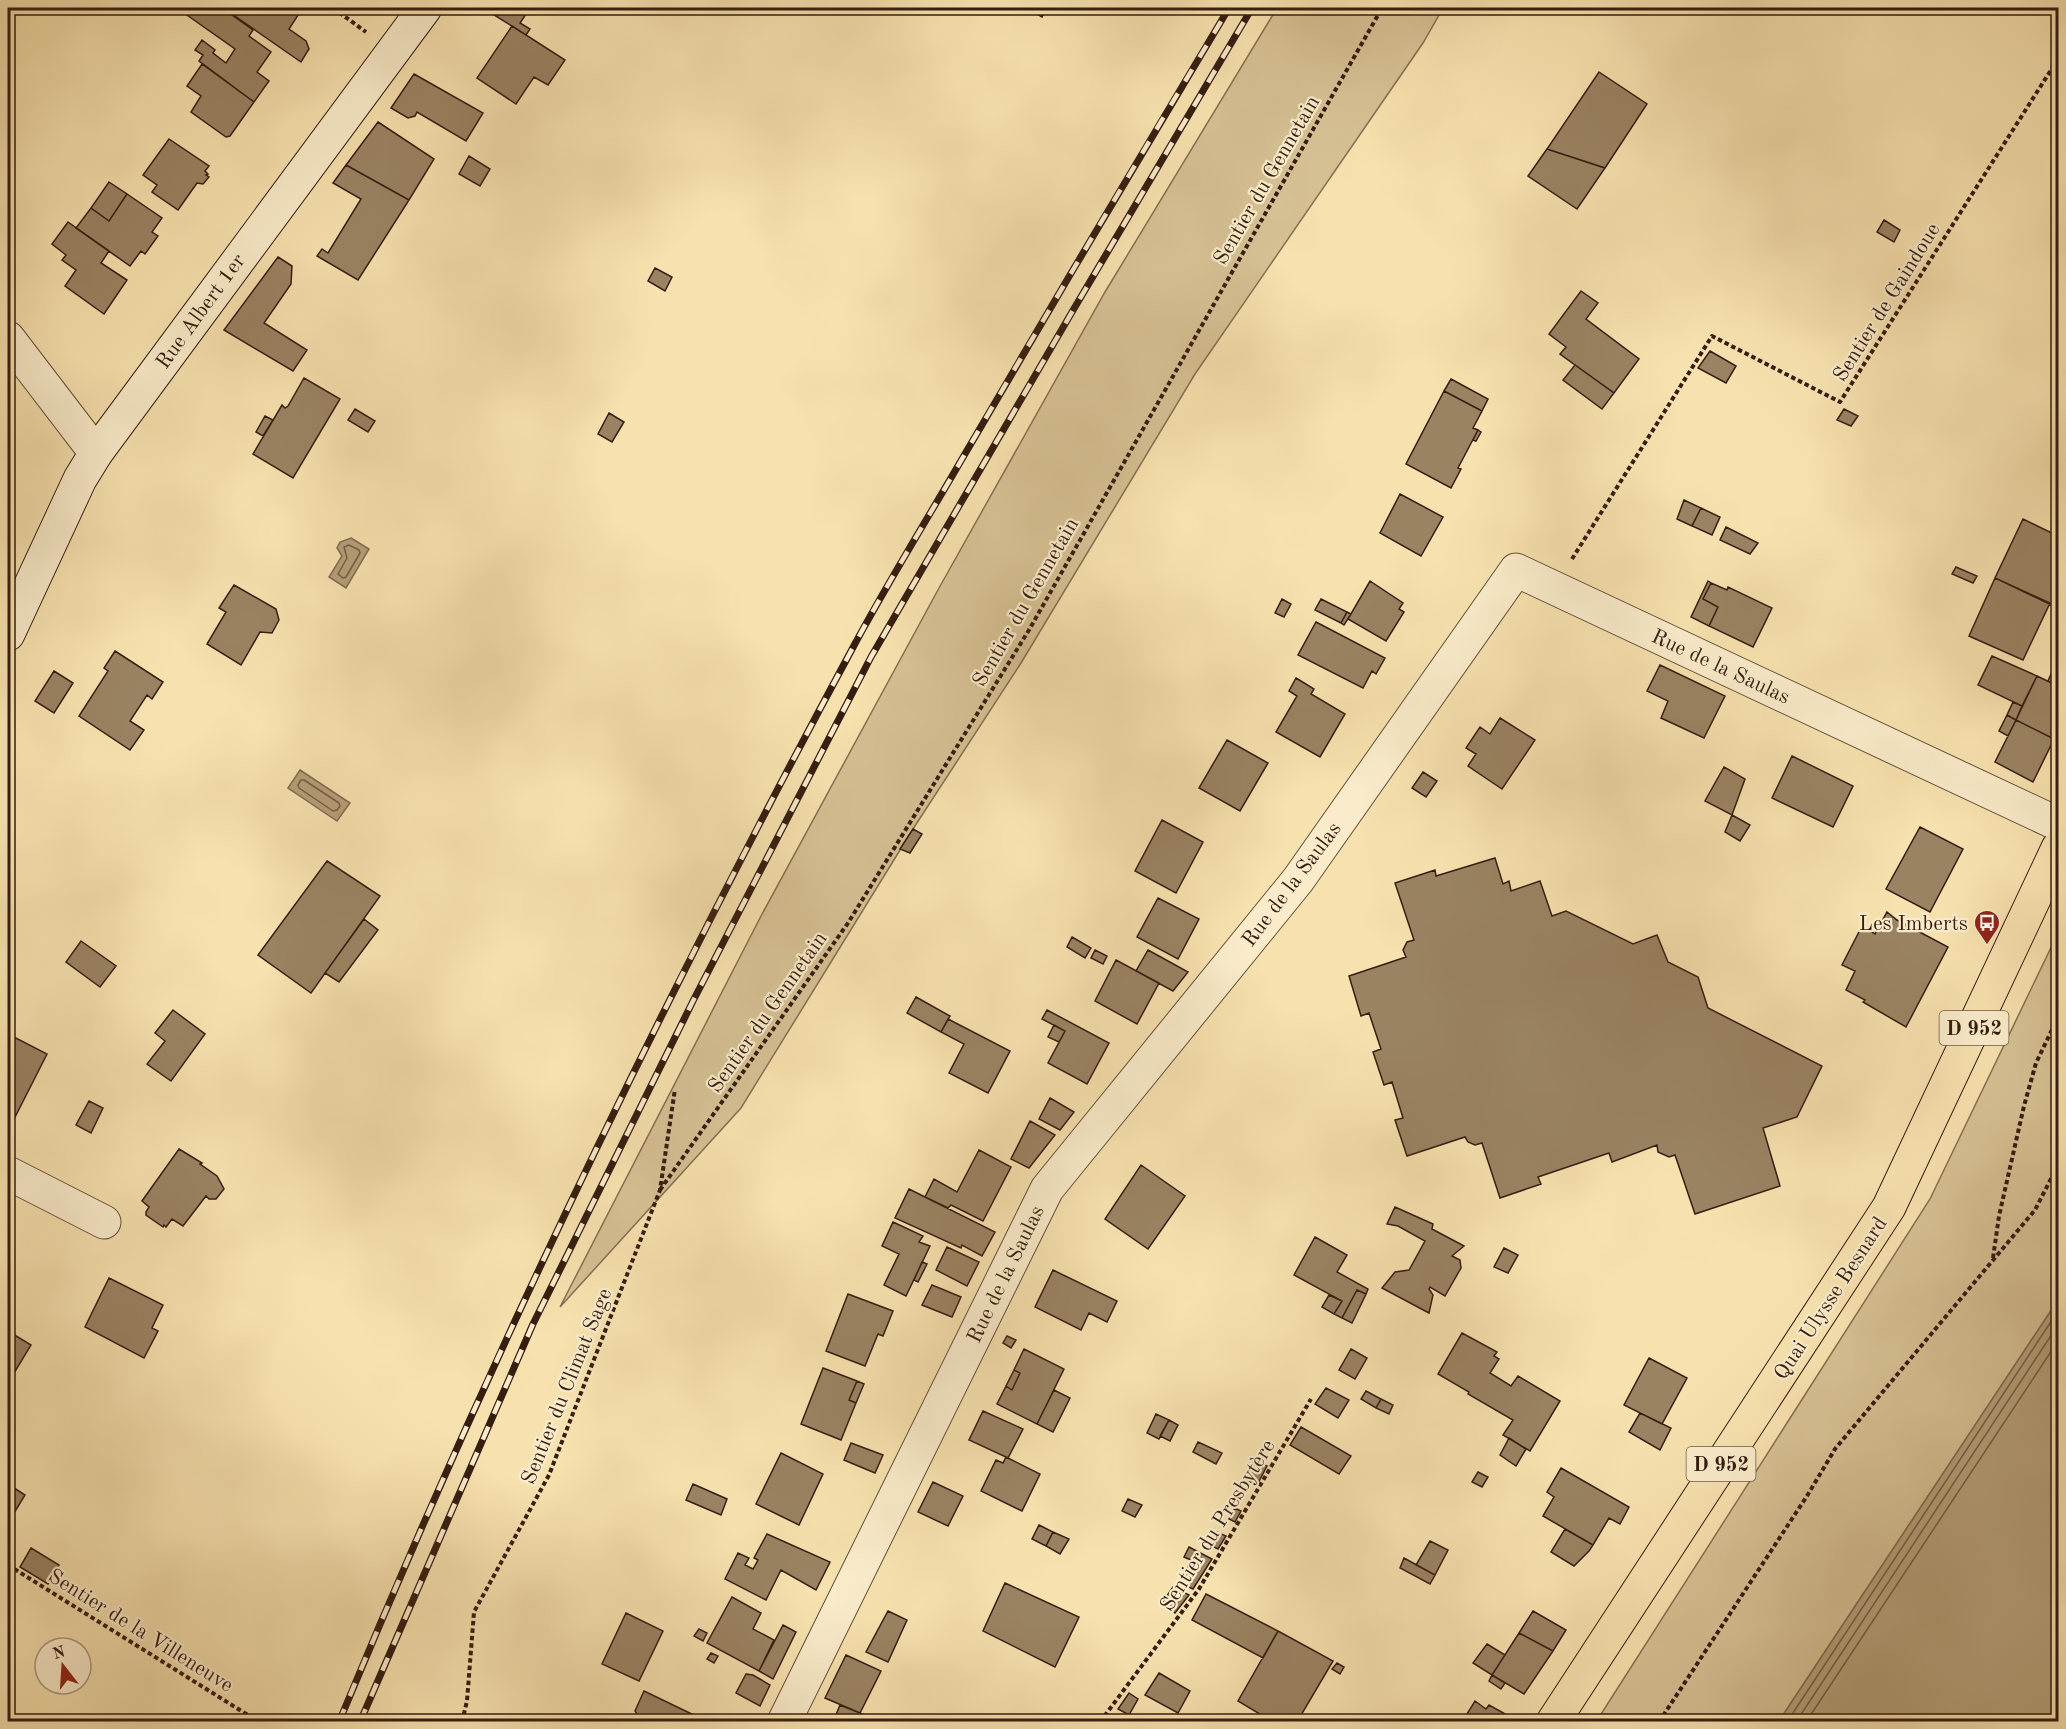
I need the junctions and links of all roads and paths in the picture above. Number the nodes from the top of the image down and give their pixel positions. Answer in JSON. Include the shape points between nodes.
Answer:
{"nodes":[{"id":1,"x":333,"y":8,"type":"edge"},
{"id":2,"x":425,"y":8,"type":"edge"},
{"id":3,"x":1382,"y":8,"type":"edge"},
{"id":4,"x":368,"y":33,"type":"dead end"},
{"id":5,"x":2058,"y":58,"type":"edge"},
{"id":6,"x":8,"y":338,"type":"edge"},
{"id":7,"x":96,"y":453,"type":"junction"},
{"id":8,"x":1554,"y":587,"type":"junction"},
{"id":9,"x":8,"y":634,"type":"edge"},
{"id":10,"x":2058,"y":824,"type":"edge"},
{"id":11,"x":2058,"y":848,"type":"edge"},
{"id":12,"x":2058,"y":1017,"type":"edge"},
{"id":13,"x":675,"y":1089,"type":"dead end"},
{"id":14,"x":2058,"y":1165,"type":"edge"},
{"id":15,"x":8,"y":1173,"type":"edge"},
{"id":16,"x":660,"y":1190,"type":"junction"},
{"id":17,"x":104,"y":1222,"type":"dead end"},
{"id":18,"x":1993,"y":1259,"type":"junction"},
{"id":19,"x":1311,"y":1399,"type":"dead end"},
{"id":20,"x":8,"y":1565,"type":"edge"},
{"id":21,"x":259,"y":1722,"type":"edge"},
{"id":22,"x":462,"y":1722,"type":"edge"},
{"id":23,"x":784,"y":1722,"type":"edge"},
{"id":24,"x":1100,"y":1722,"type":"edge"},
{"id":25,"x":1553,"y":1722,"type":"edge"},
{"id":26,"x":1659,"y":1722,"type":"edge"}],
"edges":[{"from":1,"to":4,"type":"path"},
{"from":2,"to":7,"type":"street","name":"Rue Albert 1er"},
{"from":3,"to":16,"type":"path","name":"Sentier du Gennetain","via":[[1029,630],[848,923]]},
{"from":5,"to":8,"type":"path","name":"Sentier de Gaindoue","via":[[1840,402],[1712,336]]},
{"from":6,"to":7,"type":"street"},
{"from":7,"to":9,"type":"street","name":"Rue Albert 1er","via":[[80,479]]},
{"from":8,"to":10,"type":"street","name":"Rue de la Saulas"},
{"from":8,"to":23,"type":"street","name":"Rue de la Saulas","via":[[1516,570],[1298,880],[1047,1189]]},
{"from":11,"to":25,"type":"main road","name":"Quai Ulysse Besnard","number":"D 952","via":[[1889,1207]]},
{"from":12,"to":18,"type":"path","via":[[2036,1062],[2024,1106]]},
{"from":13,"to":16,"type":"path","name":"Sentier du Climat Sage"},
{"from":14,"to":18,"type":"path","via":[[2035,1210]]},
{"from":15,"to":17,"type":"street"},
{"from":16,"to":22,"type":"path","name":"Sentier du Climat Sage","via":[[549,1475],[474,1612]]},
{"from":18,"to":26,"type":"path","via":[[1835,1449]]},
{"from":19,"to":24,"type":"path","name":"Sentier du Presbytère","via":[[1199,1589]]},
{"from":20,"to":21,"type":"path","name":"Sentier de la Villeneuve"}]}
